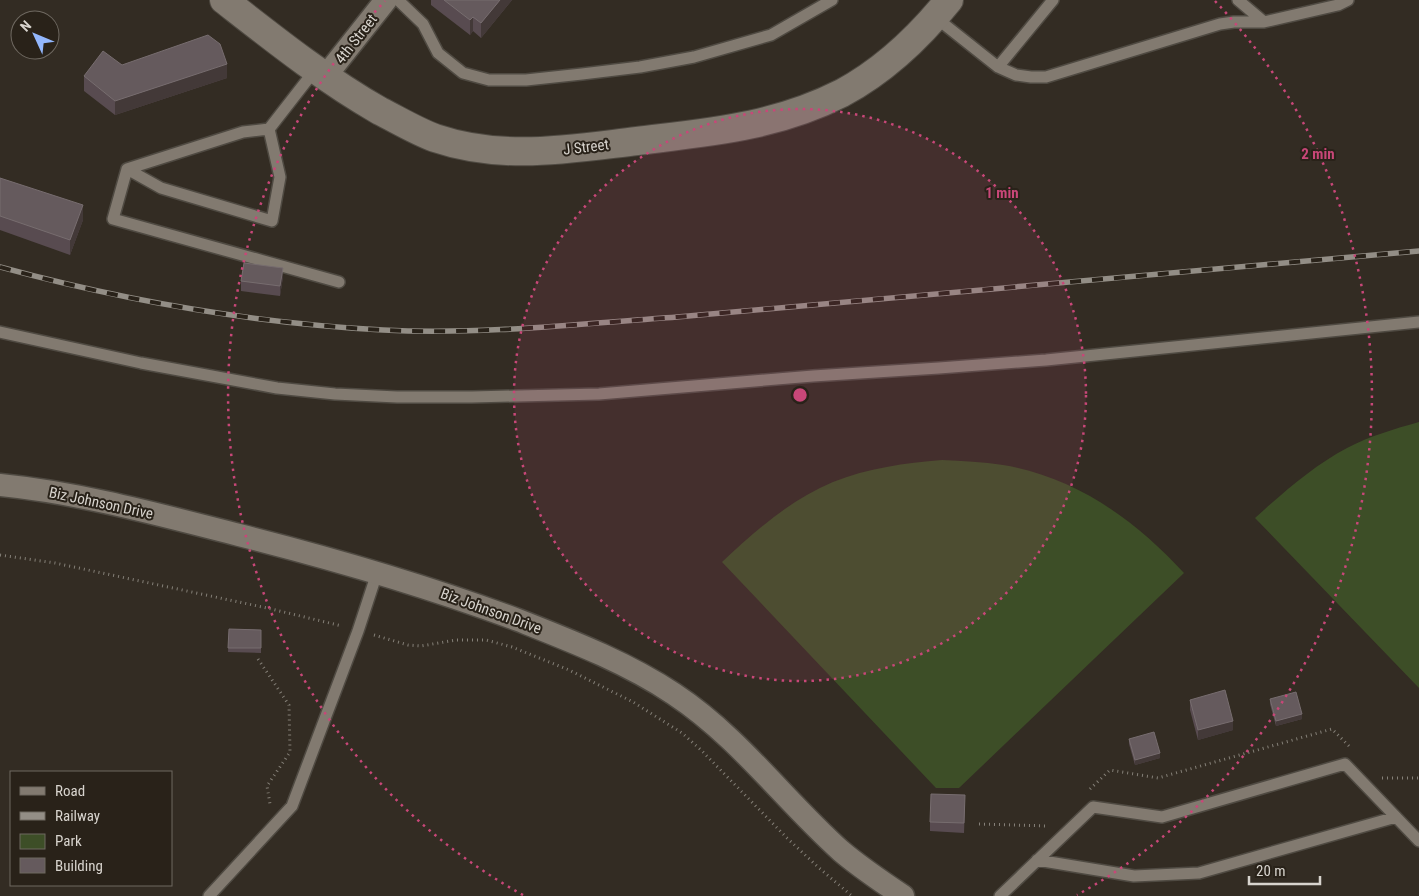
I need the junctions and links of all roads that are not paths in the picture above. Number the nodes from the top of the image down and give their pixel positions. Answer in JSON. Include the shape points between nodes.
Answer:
{"nodes":[{"id":1,"x":224,"y":0,"type":"edge"},
{"id":2,"x":386,"y":0,"type":"edge"},
{"id":3,"x":398,"y":0,"type":"edge"},
{"id":4,"x":832,"y":0,"type":"edge"},
{"id":5,"x":1053,"y":0,"type":"edge"},
{"id":6,"x":1238,"y":0,"type":"edge"},
{"id":7,"x":1348,"y":0,"type":"edge"},
{"id":8,"x":942,"y":9,"type":"edge"},
{"id":9,"x":1264,"y":22,"type":"junction"},
{"id":10,"x":998,"y":67,"type":"junction"},
{"id":11,"x":320,"y":73,"type":"junction"},
{"id":12,"x":269,"y":129,"type":"junction"},
{"id":13,"x":127,"y":168,"type":"junction"},
{"id":14,"x":339,"y":282,"type":"dead end"},
{"id":15,"x":1419,"y":322,"type":"edge"},
{"id":16,"x":0,"y":332,"type":"edge"},
{"id":17,"x":0,"y":484,"type":"edge"},
{"id":18,"x":377,"y":572,"type":"junction"},
{"id":19,"x":1396,"y":817,"type":"junction"},
{"id":20,"x":1419,"y":841,"type":"edge"},
{"id":21,"x":1037,"y":860,"type":"junction"},
{"id":22,"x":209,"y":896,"type":"edge"},
{"id":23,"x":903,"y":896,"type":"edge"},
{"id":24,"x":1000,"y":896,"type":"edge"}],
"edges":[{"from":1,"to":11,"type":"main road","name":"J Street"},
{"from":2,"to":11,"type":"street","name":"4th Street"},
{"from":3,"to":4,"type":"lane","via":[[423,24],[438,54],[463,73],[490,80],[573,75],[694,57],[771,34]]},
{"from":5,"to":10,"type":"lane"},
{"from":6,"to":9,"type":"lane"},
{"from":7,"to":9,"type":"lane"},
{"from":8,"to":10,"type":"lane"},
{"from":8,"to":11,"type":"main road","name":"J Street","via":[[905,47],[872,74],[816,105],[734,129],[555,150],[515,152],[476,148],[434,138],[402,123]]},
{"from":9,"to":10,"type":"lane","via":[[1220,24],[1046,77],[1016,75]]},
{"from":11,"to":12,"type":"lane"},
{"from":12,"to":13,"type":"lane","via":[[243,132]]},
{"from":12,"to":13,"type":"lane","via":[[280,177],[272,221],[161,188]]},
{"from":13,"to":14,"type":"lane","via":[[113,219]]},
{"from":15,"to":16,"type":"lane","via":[[949,368],[599,394],[472,398],[335,394],[277,388]]},
{"from":17,"to":18,"type":"street","name":"Biz Johnson Drive","via":[[140,510]]},
{"from":18,"to":22,"type":"lane","via":[[292,806]]},
{"from":18,"to":23,"type":"street","name":"Biz Johnson Drive","via":[[551,633],[634,671],[674,694],[734,743],[841,851]]},
{"from":19,"to":20,"type":"lane"},
{"from":19,"to":21,"type":"lane","via":[[1199,873],[1134,876]]},
{"from":19,"to":21,"type":"lane","via":[[1345,764],[1162,817],[1093,807]]},
{"from":21,"to":24,"type":"lane"}]}
